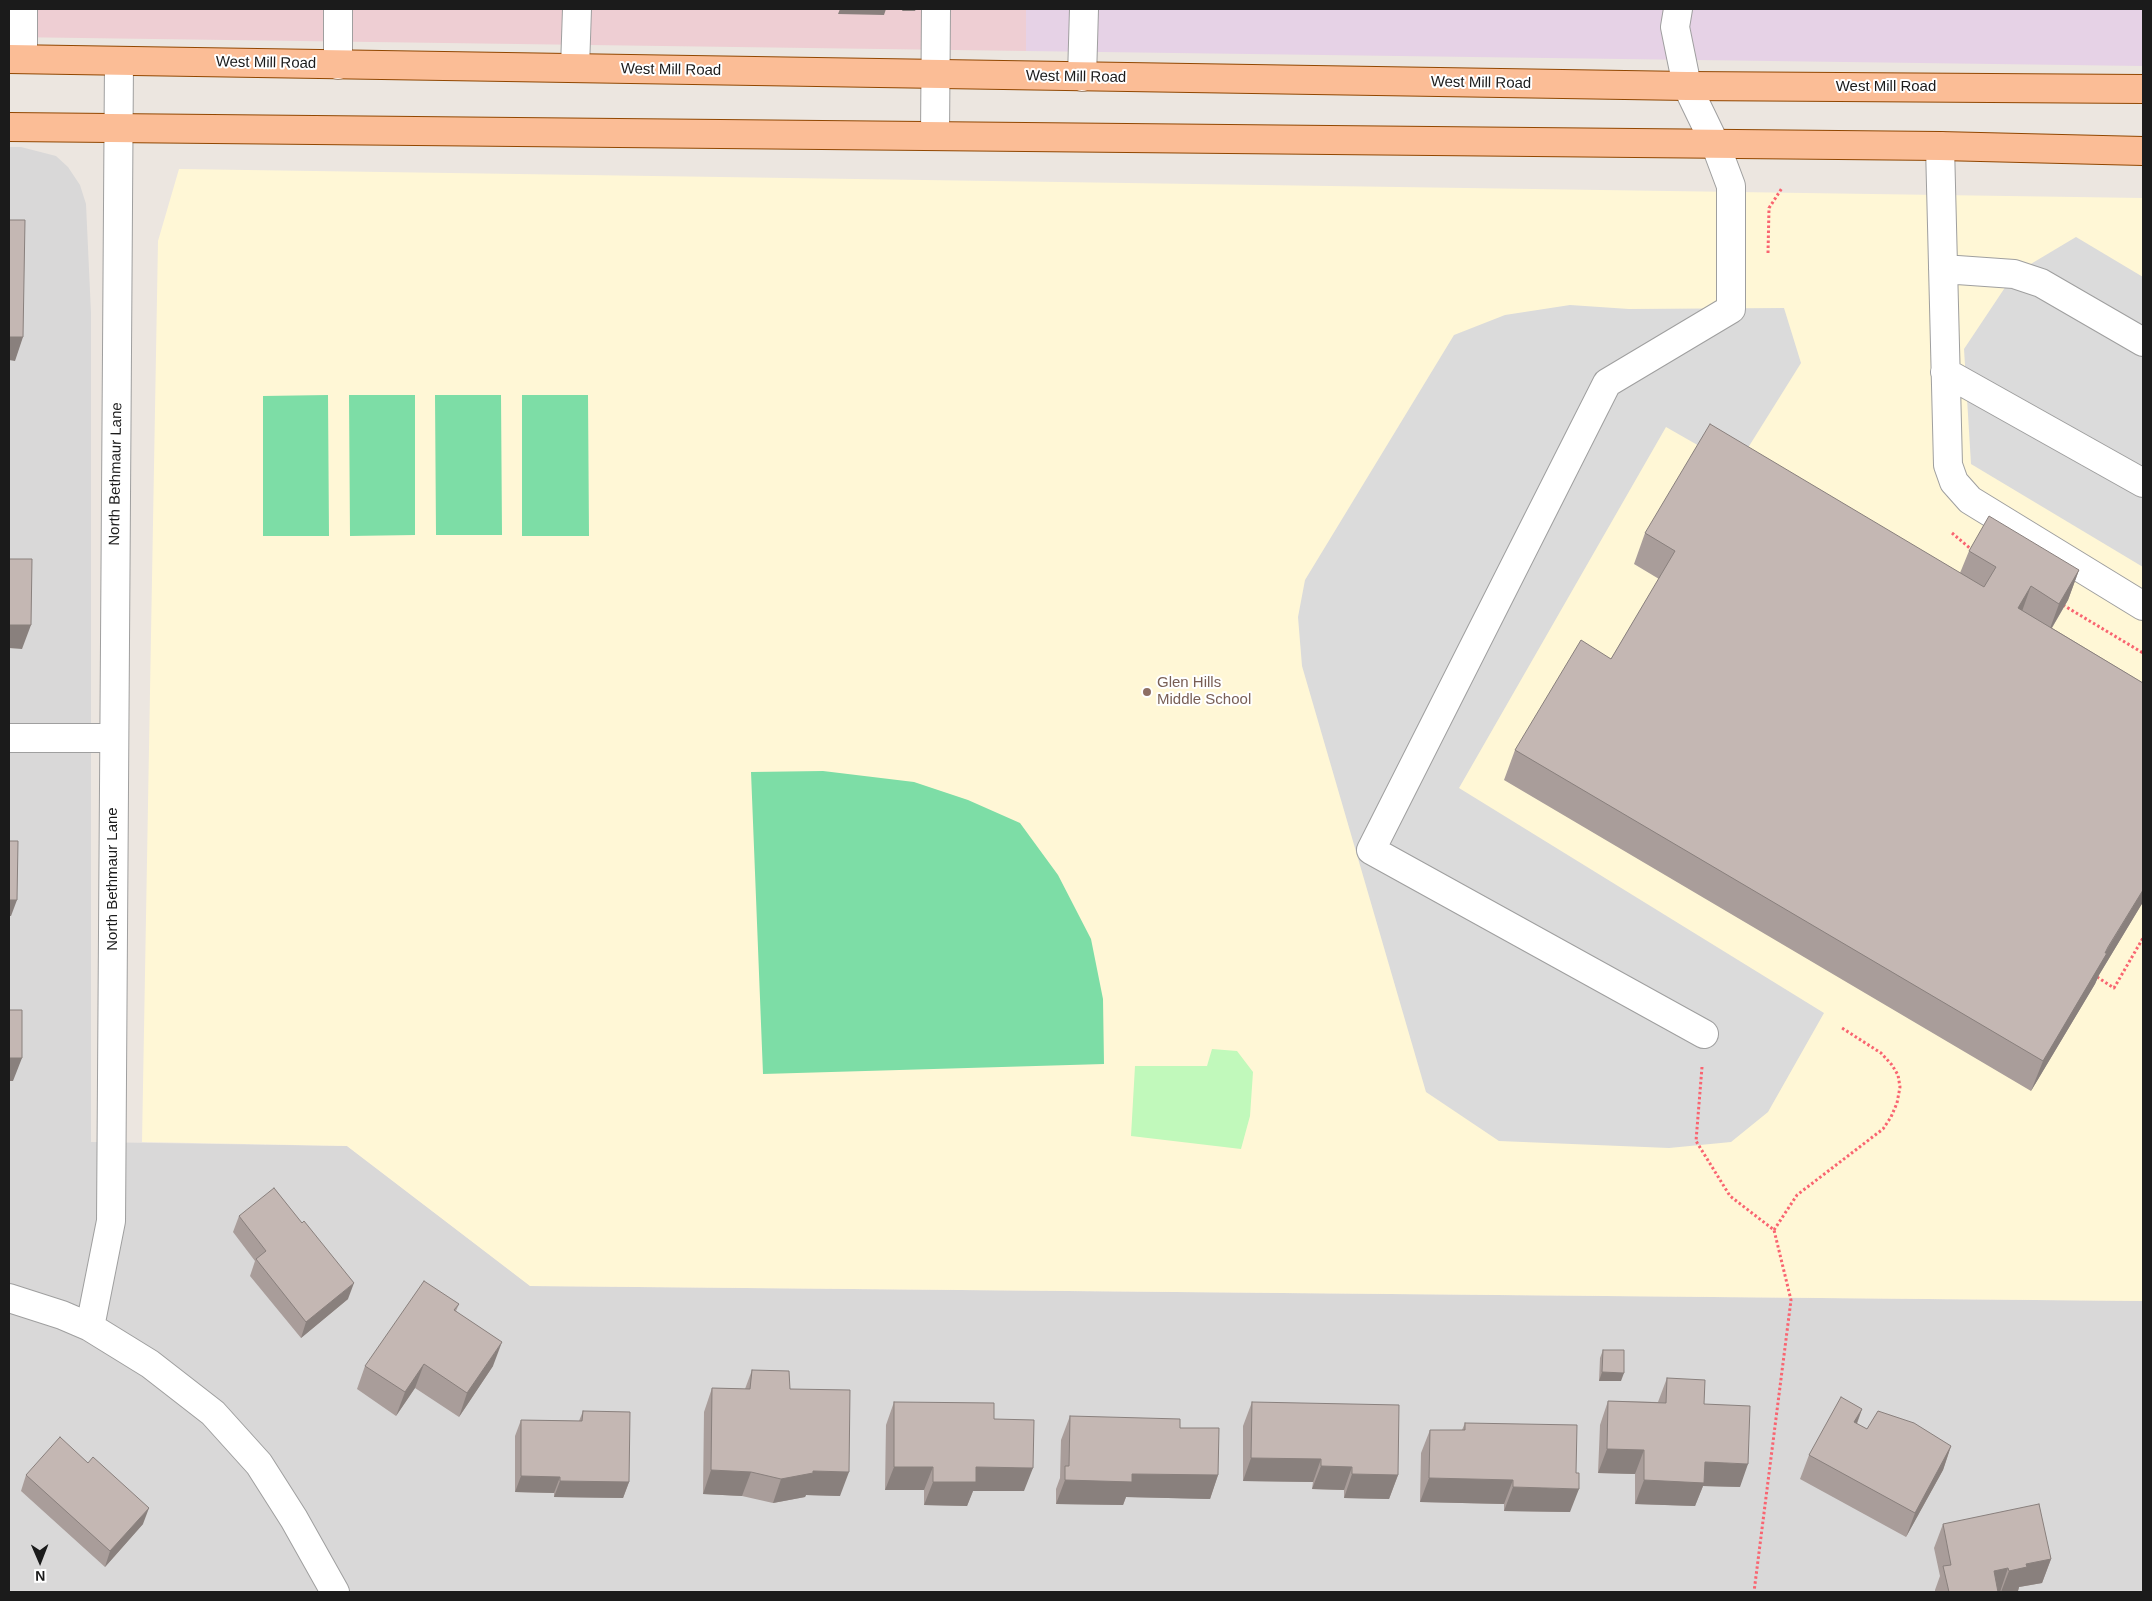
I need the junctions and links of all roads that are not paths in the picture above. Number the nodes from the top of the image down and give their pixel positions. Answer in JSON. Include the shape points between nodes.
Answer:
{"nodes":[{"id":1,"x":23,"y":9,"type":"edge"},
{"id":2,"x":338,"y":9,"type":"edge"},
{"id":3,"x":577,"y":9,"type":"edge"},
{"id":4,"x":936,"y":9,"type":"edge"},
{"id":5,"x":1084,"y":9,"type":"edge"},
{"id":6,"x":1678,"y":9,"type":"edge"},
{"id":7,"x":16,"y":59,"type":"edge"},
{"id":8,"x":119,"y":61,"type":"junction"},
{"id":9,"x":338,"y":65,"type":"junction"},
{"id":10,"x":575,"y":68,"type":"junction"},
{"id":11,"x":935,"y":75,"type":"junction"},
{"id":12,"x":1082,"y":77,"type":"junction"},
{"id":13,"x":1687,"y":86,"type":"junction"},
{"id":14,"x":2143,"y":90,"type":"edge"},
{"id":15,"x":9,"y":128,"type":"edge"},
{"id":16,"x":119,"y":130,"type":"junction"},
{"id":17,"x":935,"y":136,"type":"junction"},
{"id":18,"x":1716,"y":146,"type":"junction"},
{"id":19,"x":1940,"y":146,"type":"junction"},
{"id":20,"x":2143,"y":151,"type":"edge"},
{"id":21,"x":1942,"y":269,"type":"junction"},
{"id":22,"x":2143,"y":342,"type":"edge"},
{"id":23,"x":1945,"y":372,"type":"junction"},
{"id":24,"x":2143,"y":483,"type":"edge"},
{"id":25,"x":2143,"y":606,"type":"edge"},
{"id":26,"x":9,"y":738,"type":"edge"},
{"id":27,"x":113,"y":738,"type":"junction"},
{"id":28,"x":1704,"y":1034,"type":"road end"},
{"id":29,"x":9,"y":1298,"type":"edge"},
{"id":30,"x":90,"y":1327,"type":"junction"},
{"id":31,"x":335,"y":1592,"type":"edge"}],
"edges":[{"from":1,"to":7,"type":"street"},
{"from":2,"to":9,"type":"street"},
{"from":3,"to":10,"type":"street"},
{"from":4,"to":11,"type":"street"},
{"from":5,"to":12,"type":"street"},
{"from":6,"to":13,"type":"street","via":[[1675,27]]},
{"from":7,"to":8,"type":"main road","name":"West Mill Road"},
{"from":8,"to":9,"type":"main road","name":"West Mill Road"},
{"from":8,"to":16,"type":"street","name":"North Bethmaur Lane"},
{"from":9,"to":10,"type":"main road","name":"West Mill Road"},
{"from":10,"to":11,"type":"main road","name":"West Mill Road"},
{"from":11,"to":12,"type":"main road","name":"West Mill Road"},
{"from":11,"to":17,"type":"street"},
{"from":12,"to":13,"type":"main road","name":"West Mill Road"},
{"from":13,"to":14,"type":"main road","name":"West Mill Road"},
{"from":13,"to":18,"type":"street"},
{"from":15,"to":16,"type":"main road"},
{"from":16,"to":17,"type":"main road"},
{"from":16,"to":27,"type":"street","name":"North Bethmaur Lane"},
{"from":17,"to":18,"type":"main road"},
{"from":18,"to":19,"type":"main road"},
{"from":18,"to":28,"type":"street","via":[[1730,186],[1731,309],[1607,383],[1371,850]]},
{"from":19,"to":20,"type":"main road"},
{"from":19,"to":21,"type":"street"},
{"from":21,"to":22,"type":"street","via":[[2014,274],[2041,283]]},
{"from":21,"to":23,"type":"street"},
{"from":23,"to":24,"type":"street"},
{"from":23,"to":25,"type":"street","via":[[1948,465],[1954,482],[1970,500]]},
{"from":26,"to":27,"type":"street"},
{"from":27,"to":30,"type":"street","name":"North Bethmaur Lane","via":[[111,1221]]},
{"from":29,"to":30,"type":"street"},
{"from":30,"to":31,"type":"street","via":[[150,1364],[213,1413],[259,1464]]}]}
